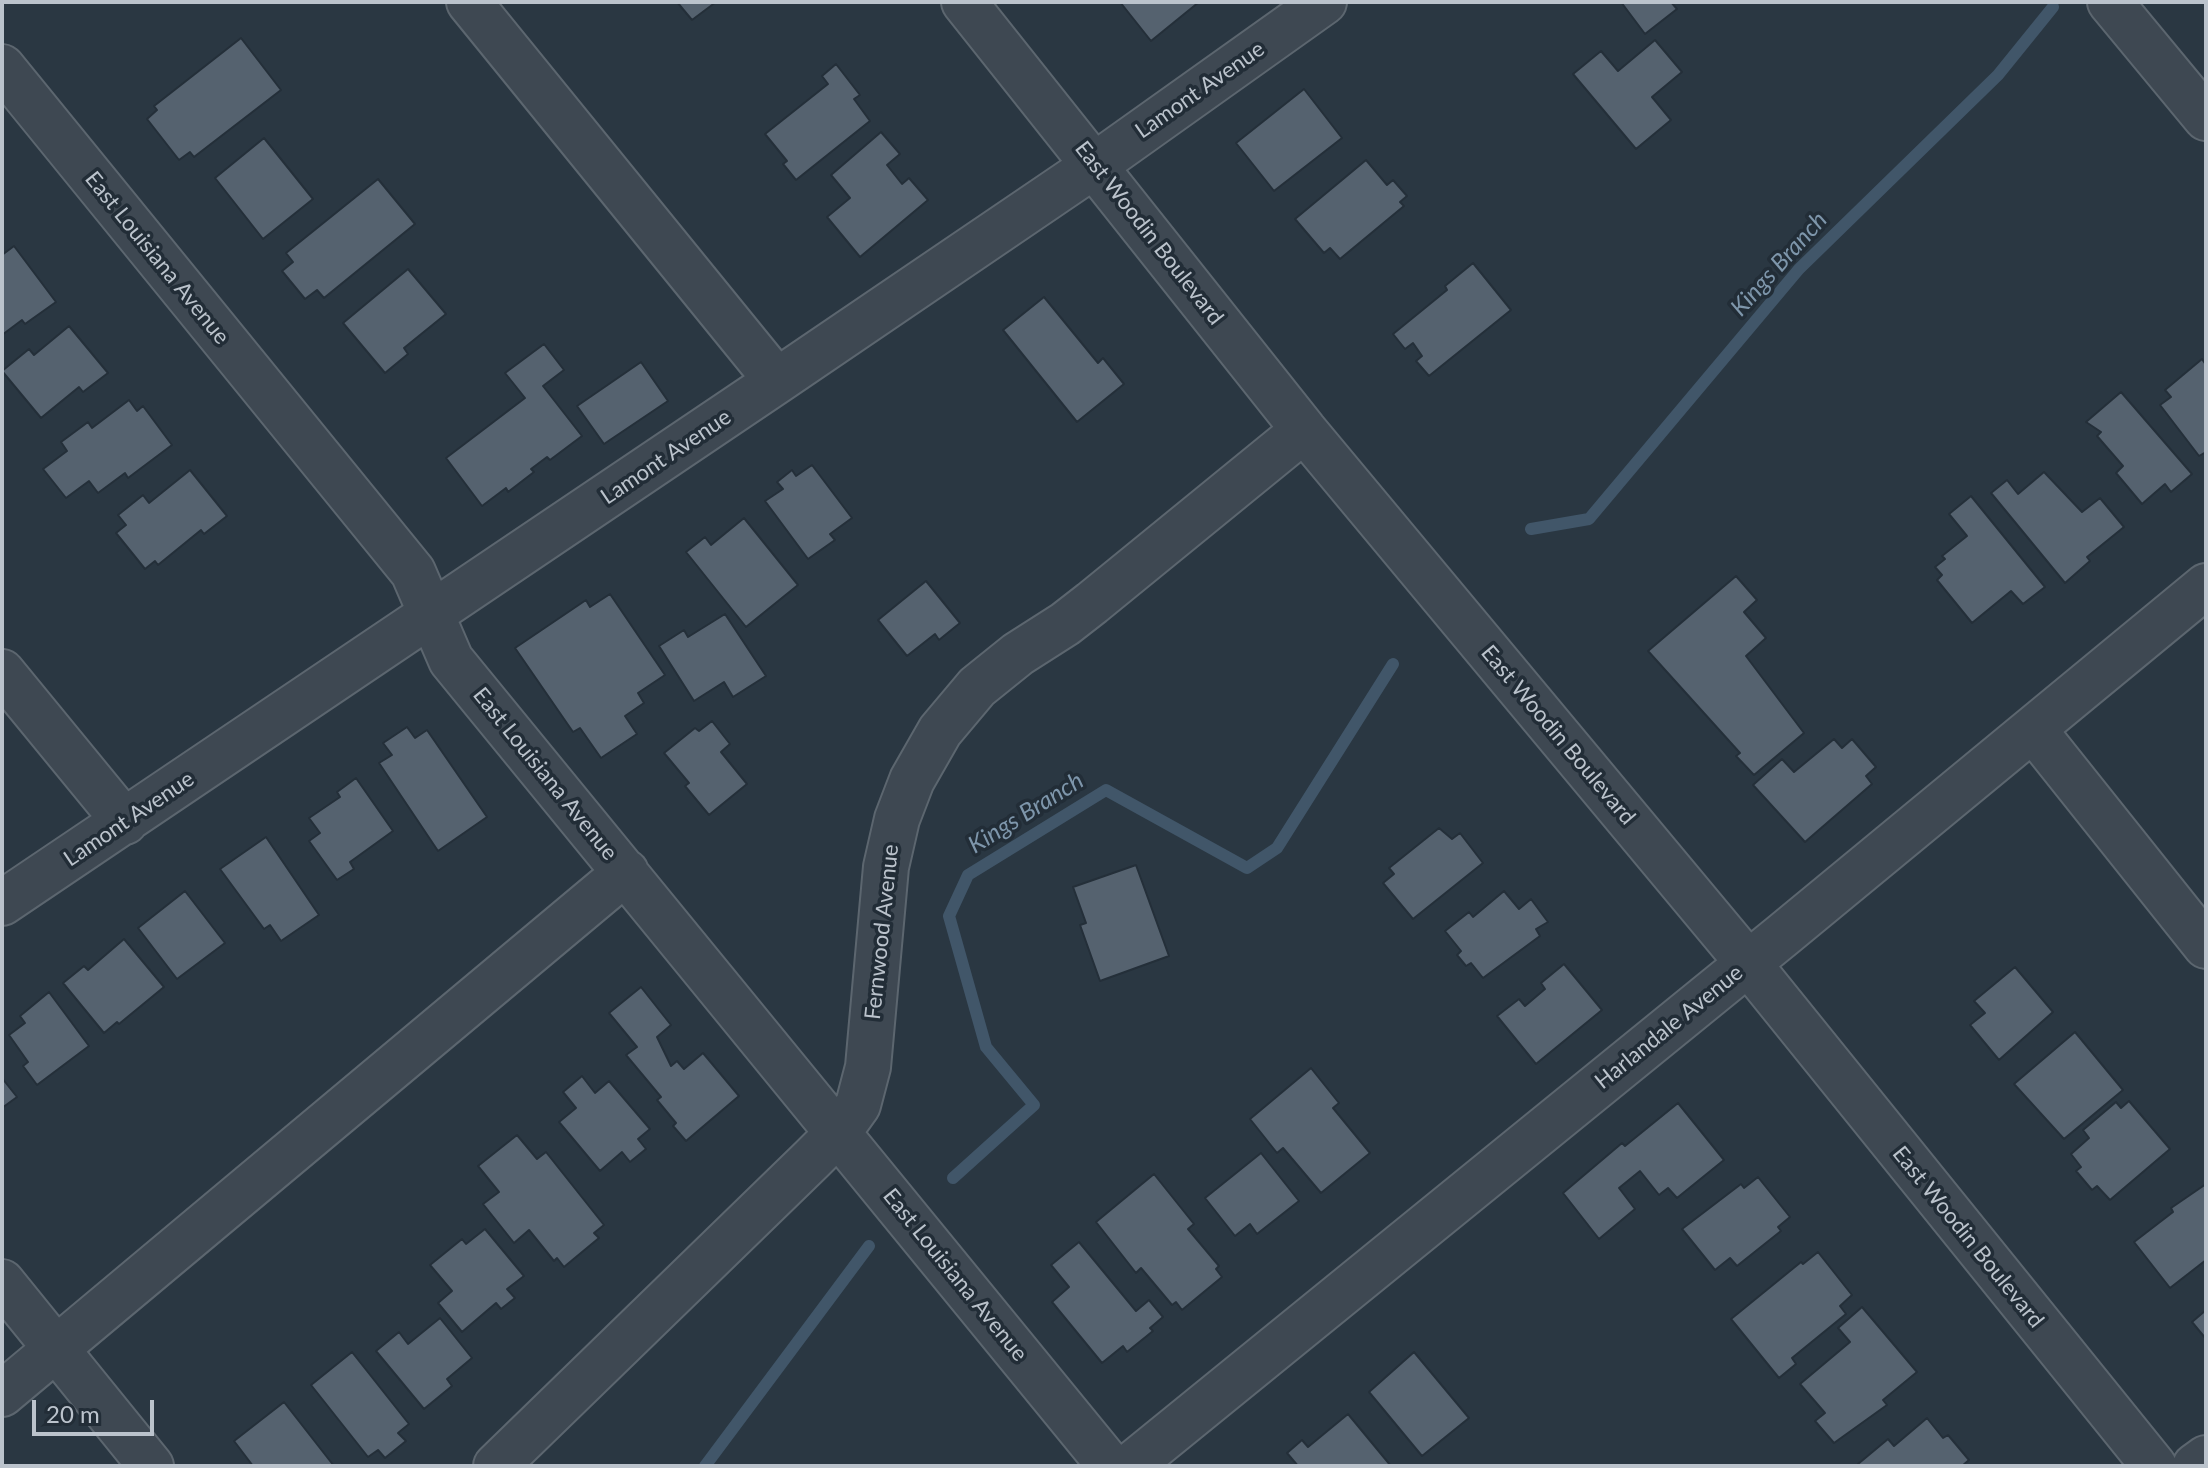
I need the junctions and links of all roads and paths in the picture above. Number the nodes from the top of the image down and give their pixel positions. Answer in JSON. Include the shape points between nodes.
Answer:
{"nodes":[{"id":1,"x":469,"y":2,"type":"edge"},
{"id":2,"x":964,"y":2,"type":"edge"},
{"id":3,"x":1324,"y":2,"type":"edge"},
{"id":4,"x":2110,"y":2,"type":"edge"},
{"id":5,"x":2,"y":67,"type":"edge"},
{"id":6,"x":2206,"y":118,"type":"edge"},
{"id":7,"x":1095,"y":165,"type":"junction"},
{"id":8,"x":777,"y":381,"type":"junction"},
{"id":9,"x":1304,"y":430,"type":"junction"},
{"id":10,"x":2206,"y":586,"type":"edge"},
{"id":11,"x":431,"y":617,"type":"junction"},
{"id":12,"x":2,"y":672,"type":"edge"},
{"id":13,"x":2033,"y":729,"type":"junction"},
{"id":14,"x":125,"y":822,"type":"junction"},
{"id":15,"x":626,"y":872,"type":"junction"},
{"id":16,"x":2,"y":903,"type":"edge"},
{"id":17,"x":2206,"y":946,"type":"edge"},
{"id":18,"x":1748,"y":963,"type":"junction"},
{"id":19,"x":838,"y":1133,"type":"junction"},
{"id":20,"x":2,"y":1282,"type":"edge"},
{"id":21,"x":56,"y":1348,"type":"junction"},
{"id":22,"x":2,"y":1394,"type":"edge"},
{"id":23,"x":2206,"y":1458,"type":"edge"},
{"id":24,"x":151,"y":1466,"type":"edge"},
{"id":25,"x":496,"y":1466,"type":"edge"},
{"id":26,"x":1110,"y":1466,"type":"edge"},
{"id":27,"x":1130,"y":1466,"type":"edge"},
{"id":28,"x":2154,"y":1466,"type":"edge"},
{"id":29,"x":2195,"y":1466,"type":"edge"}],
"edges":[{"from":1,"to":8,"type":"street"},
{"from":2,"to":7,"type":"street","name":"East Woodin Boulevard"},
{"from":3,"to":7,"type":"street","name":"Lamont Avenue"},
{"from":4,"to":6,"type":"street"},
{"from":5,"to":11,"type":"street","name":"East Louisiana Avenue","via":[[413,572]]},
{"from":7,"to":8,"type":"street","name":"Lamont Avenue"},
{"from":7,"to":9,"type":"street","name":"East Woodin Boulevard"},
{"from":8,"to":11,"type":"street","name":"Lamont Avenue"},
{"from":9,"to":18,"type":"street","name":"East Woodin Boulevard"},
{"from":9,"to":19,"type":"street","name":"Fernwood Avenue","via":[[1092,603],[977,687],[940,731],[897,819],[886,867],[868,1067],[858,1105]]},
{"from":10,"to":13,"type":"street","name":"Harlandale Avenue"},
{"from":11,"to":14,"type":"street","name":"Lamont Avenue"},
{"from":11,"to":15,"type":"street","name":"East Louisiana Avenue","via":[[451,660]]},
{"from":12,"to":14,"type":"street"},
{"from":13,"to":17,"type":"street"},
{"from":13,"to":18,"type":"street","name":"Harlandale Avenue"},
{"from":14,"to":16,"type":"street","name":"Lamont Avenue"},
{"from":15,"to":19,"type":"street","name":"East Louisiana Avenue"},
{"from":15,"to":21,"type":"street"},
{"from":18,"to":27,"type":"street","name":"Harlandale Avenue"},
{"from":18,"to":28,"type":"street","name":"East Woodin Boulevard"},
{"from":19,"to":25,"type":"street","name":"Fernwood Avenue"},
{"from":19,"to":26,"type":"street","name":"East Louisiana Avenue"},
{"from":20,"to":21,"type":"street"},
{"from":21,"to":22,"type":"street"},
{"from":21,"to":24,"type":"street"},
{"from":23,"to":29,"type":"street"}]}
